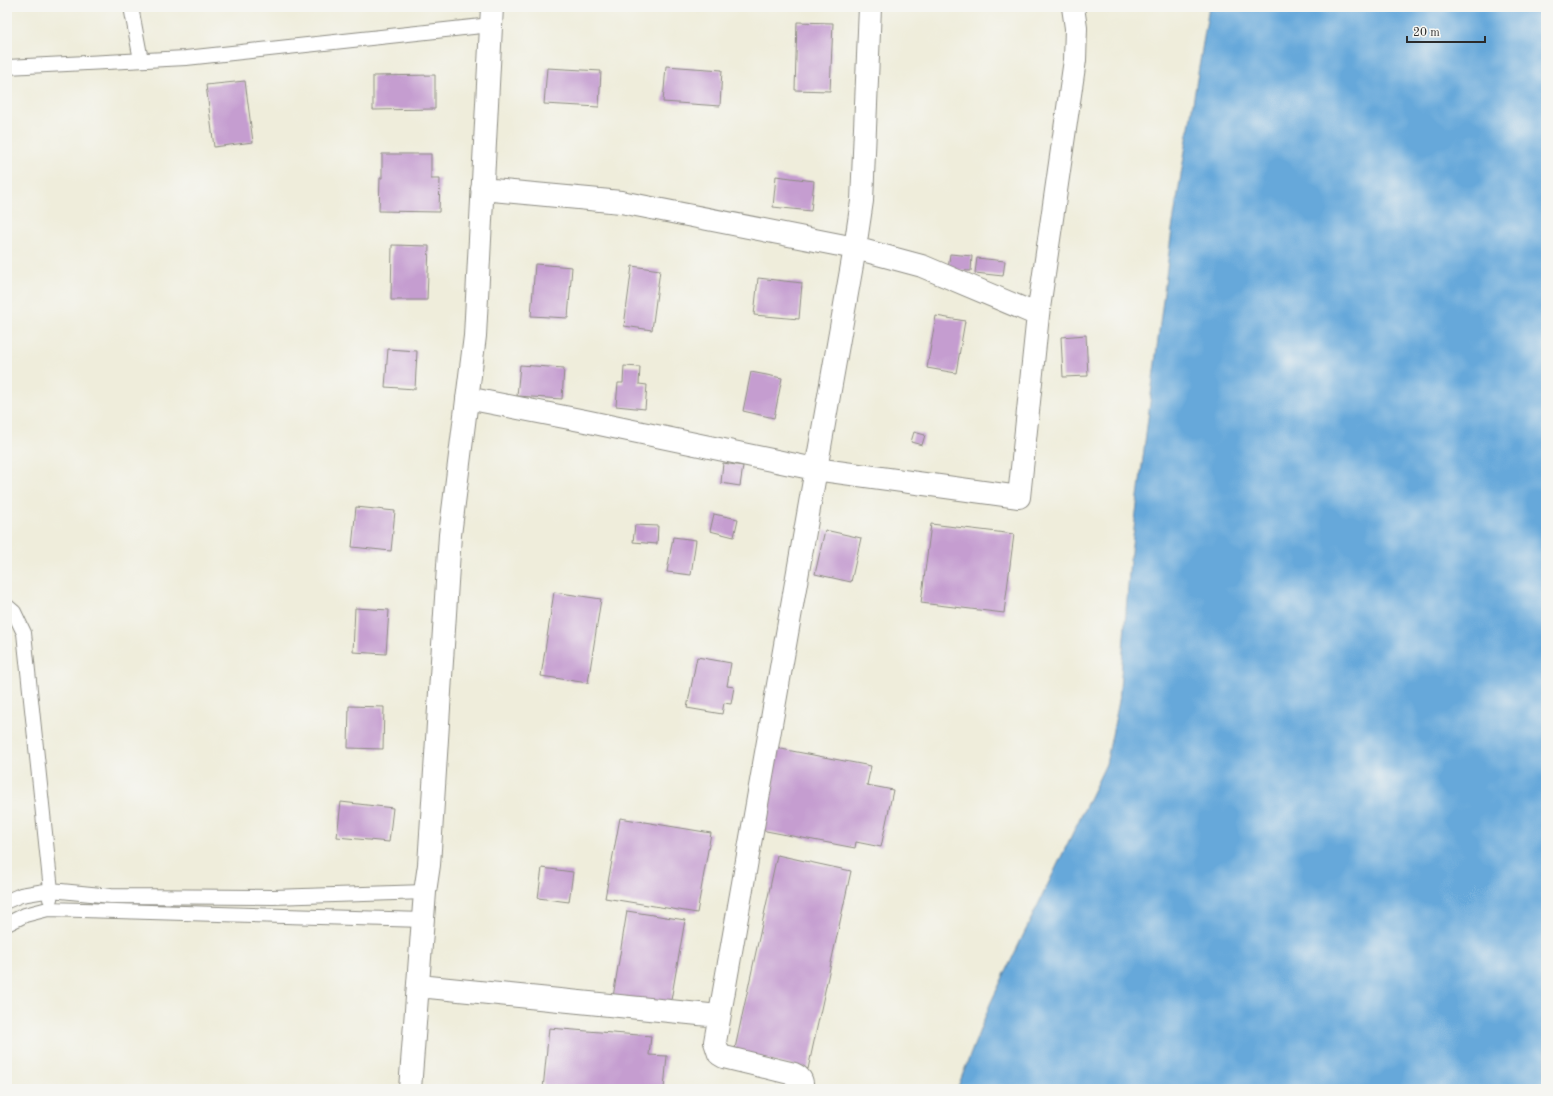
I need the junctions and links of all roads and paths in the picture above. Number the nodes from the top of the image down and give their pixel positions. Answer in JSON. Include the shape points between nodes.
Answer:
{"nodes":[{"id":1,"x":131,"y":7,"type":"edge"},
{"id":2,"x":870,"y":7,"type":"edge"},
{"id":3,"x":1073,"y":7,"type":"edge"},
{"id":4,"x":491,"y":16,"type":"edge"},
{"id":5,"x":141,"y":60,"type":"junction"},
{"id":6,"x":7,"y":67,"type":"edge"},
{"id":7,"x":482,"y":189,"type":"junction"},
{"id":8,"x":855,"y":248,"type":"junction"},
{"id":9,"x":1038,"y":315,"type":"junction"},
{"id":10,"x":467,"y":398,"type":"junction"},
{"id":11,"x":815,"y":469,"type":"junction"},
{"id":12,"x":7,"y":606,"type":"edge"},
{"id":13,"x":51,"y":890,"type":"junction"},
{"id":14,"x":425,"y":892,"type":"junction"},
{"id":15,"x":7,"y":901,"type":"edge"},
{"id":16,"x":48,"y":909,"type":"junction"},
{"id":17,"x":424,"y":920,"type":"junction"},
{"id":18,"x":7,"y":924,"type":"edge"},
{"id":19,"x":419,"y":986,"type":"junction"},
{"id":20,"x":719,"y":1016,"type":"junction"},
{"id":21,"x":410,"y":1089,"type":"edge"},
{"id":22,"x":802,"y":1089,"type":"edge"}],
"edges":[{"from":1,"to":5,"type":"lane"},
{"from":2,"to":8,"type":"street","via":[[862,201]]},
{"from":3,"to":9,"type":"street","via":[[1076,28],[1075,60]]},
{"from":4,"to":5,"type":"lane","via":[[186,58]]},
{"from":4,"to":7,"type":"street"},
{"from":5,"to":6,"type":"lane"},
{"from":7,"to":8,"type":"street","via":[[621,202]]},
{"from":7,"to":10,"type":"street","via":[[475,336]]},
{"from":8,"to":9,"type":"street","via":[[922,266]]},
{"from":8,"to":11,"type":"street"},
{"from":9,"to":11,"type":"street","via":[[1019,497]]},
{"from":10,"to":11,"type":"street"},
{"from":10,"to":14,"type":"street","via":[[450,535],[430,865]]},
{"from":11,"to":20,"type":"street"},
{"from":12,"to":13,"type":"lane","via":[[14,612],[24,633]]},
{"from":13,"to":14,"type":"lane","via":[[119,896],[273,897]]},
{"from":13,"to":15,"type":"lane","via":[[22,895]]},
{"from":13,"to":16,"type":"lane"},
{"from":14,"to":17,"type":"street"},
{"from":16,"to":17,"type":"lane"},
{"from":16,"to":18,"type":"lane","via":[[25,915]]},
{"from":17,"to":19,"type":"street"},
{"from":19,"to":20,"type":"street"},
{"from":19,"to":21,"type":"street"},
{"from":20,"to":22,"type":"street","via":[[715,1042],[718,1054],[799,1076]]}]}
